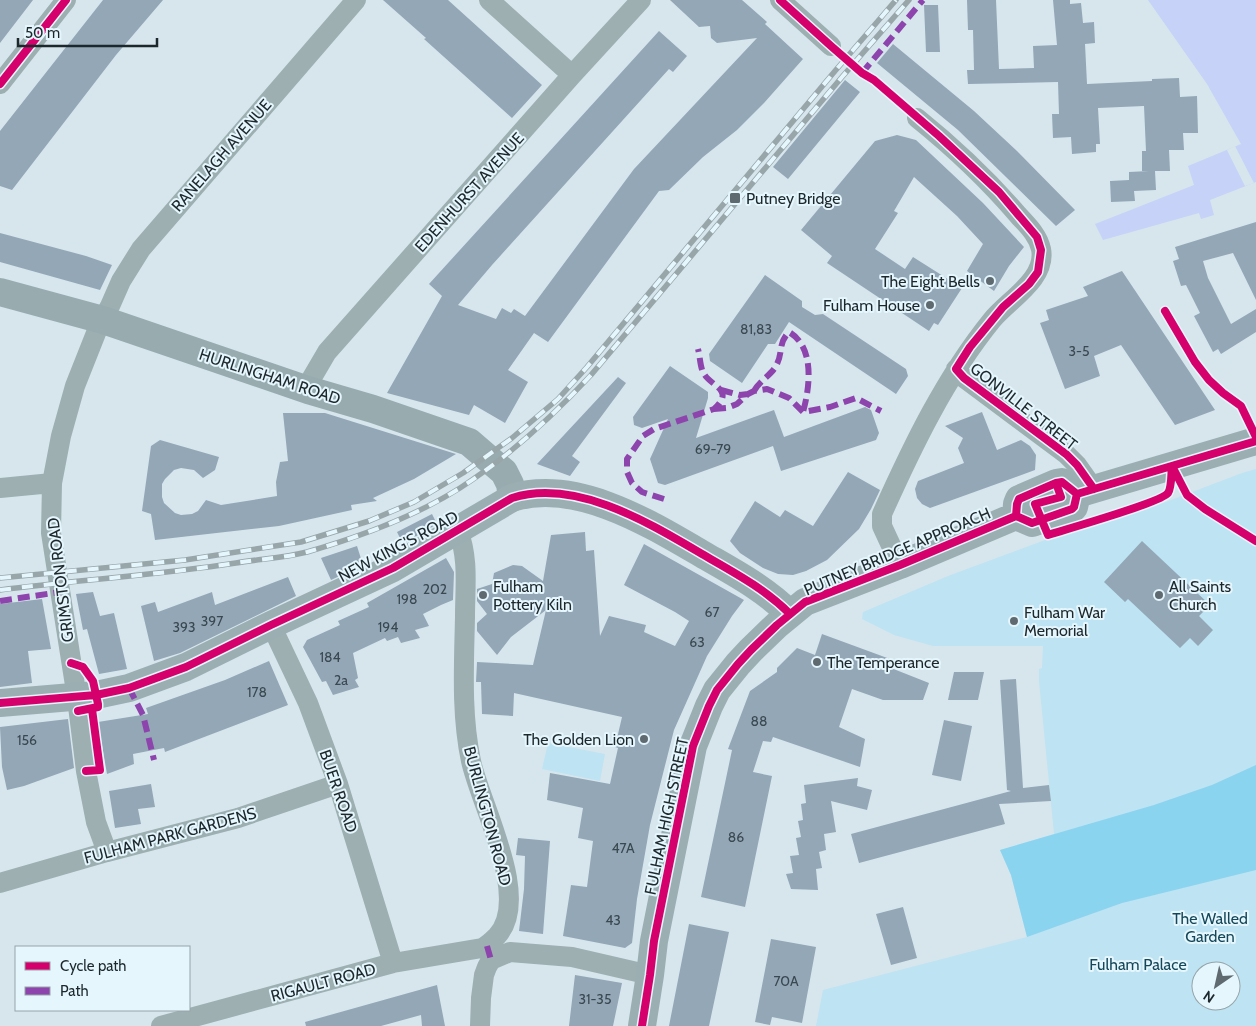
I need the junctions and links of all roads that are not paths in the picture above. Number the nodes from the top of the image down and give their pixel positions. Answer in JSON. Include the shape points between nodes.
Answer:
{"nodes":[{"id":1,"x":66,"y":0,"type":"edge"},
{"id":2,"x":356,"y":0,"type":"edge"},
{"id":3,"x":489,"y":0,"type":"edge"},
{"id":4,"x":641,"y":0,"type":"edge"},
{"id":5,"x":780,"y":0,"type":"edge"},
{"id":6,"x":831,"y":46,"type":"dead end"},
{"id":7,"x":572,"y":75,"type":"junction"},
{"id":8,"x":0,"y":84,"type":"edge"},
{"id":9,"x":917,"y":118,"type":"dead end"},
{"id":10,"x":0,"y":292,"type":"edge"},
{"id":11,"x":103,"y":320,"type":"junction"},
{"id":12,"x":956,"y":369,"type":"junction"},
{"id":13,"x":308,"y":390,"type":"junction"},
{"id":14,"x":1256,"y":441,"type":"edge"},
{"id":15,"x":52,"y":483,"type":"junction"},
{"id":16,"x":0,"y":488,"type":"edge"},
{"id":17,"x":1085,"y":491,"type":"junction"},
{"id":18,"x":512,"y":498,"type":"junction"},
{"id":19,"x":458,"y":530,"type":"junction"},
{"id":20,"x":900,"y":566,"type":"junction"},
{"id":21,"x":790,"y":614,"type":"junction"},
{"id":22,"x":271,"y":625,"type":"junction"},
{"id":23,"x":77,"y":698,"type":"junction"},
{"id":24,"x":0,"y":703,"type":"edge"},
{"id":25,"x":338,"y":784,"type":"junction"},
{"id":26,"x":107,"y":852,"type":"junction"},
{"id":27,"x":0,"y":883,"type":"edge"},
{"id":28,"x":489,"y":953,"type":"junction"},
{"id":29,"x":393,"y":963,"type":"junction"},
{"id":30,"x":650,"y":975,"type":"junction"},
{"id":31,"x":161,"y":1026,"type":"edge"},
{"id":32,"x":480,"y":1026,"type":"edge"},
{"id":33,"x":642,"y":1026,"type":"edge"}],
"edges":[{"from":1,"to":8,"type":"street"},
{"from":2,"to":11,"type":"street","name":"RANELAGH AVENUE","via":[[141,249],[121,281]]},
{"from":3,"to":7,"type":"street"},
{"from":4,"to":7,"type":"street","name":"EDENHURST AVENUE"},
{"from":5,"to":6,"type":"street"},
{"from":7,"to":13,"type":"street","name":"EDENHURST AVENUE","via":[[327,352]]},
{"from":9,"to":12,"type":"street","via":[[999,192],[1037,237],[1042,250],[1038,272],[1003,307]]},
{"from":10,"to":11,"type":"street","name":"HURLINGHAM ROAD"},
{"from":11,"to":13,"type":"street","name":"HURLINGHAM ROAD"},
{"from":11,"to":15,"type":"street","name":"GRIMSTON ROAD","via":[[75,386]]},
{"from":12,"to":17,"type":"street","name":"GONVILLE STREET","via":[[1066,454],[1077,466]]},
{"from":12,"to":20,"type":"street","via":[[882,514],[882,526]]},
{"from":13,"to":18,"type":"street","name":"HURLINGHAM ROAD","via":[[469,442],[504,472]]},
{"from":14,"to":17,"type":"main road"},
{"from":15,"to":16,"type":"street"},
{"from":15,"to":23,"type":"street","name":"GRIMSTON ROAD","via":[[51,533]]},
{"from":17,"to":20,"type":"main road","name":"PUTNEY BRIDGE APPROACH","via":[[1062,482],[1056,483],[1019,499],[1016,516]]},
{"from":18,"to":19,"type":"main road","name":"NEW KING'S ROAD"},
{"from":18,"to":21,"type":"main road","name":"NEW KING'S ROAD","via":[[543,492],[623,510],[757,586]]},
{"from":19,"to":22,"type":"main road","name":"NEW KING'S ROAD","via":[[393,568]]},
{"from":19,"to":28,"type":"street","name":"BURLINGTON ROAD","via":[[466,555],[464,703],[471,762],[508,884],[506,920]]},
{"from":20,"to":21,"type":"main road","name":"PUTNEY BRIDGE APPROACH","via":[[823,594]]},
{"from":21,"to":30,"type":"main road","name":"FULHAM HIGH STREET","via":[[751,650],[725,680],[699,730],[671,852]]},
{"from":22,"to":23,"type":"main road","name":"NEW KING'S ROAD","via":[[186,667],[130,688]]},
{"from":22,"to":25,"type":"street","name":"BUER ROAD","via":[[308,703]]},
{"from":23,"to":24,"type":"main road","name":"NEW KING'S ROAD"},
{"from":23,"to":26,"type":"street","name":"GRIMSTON ROAD","via":[[86,771],[96,822]]},
{"from":25,"to":26,"type":"street","name":"FULHAM PARK GARDENS","via":[[238,818]]},
{"from":25,"to":29,"type":"street","name":"BUER ROAD"},
{"from":26,"to":27,"type":"street","name":"FULHAM PARK GARDENS"},
{"from":28,"to":29,"type":"street","name":"RIGAULT ROAD"},
{"from":28,"to":30,"type":"street","name":"RIGAULT ROAD","via":[[572,956]]},
{"from":28,"to":32,"type":"street","name":"BURLINGTON ROAD"},
{"from":29,"to":31,"type":"street","name":"RIGAULT ROAD"},
{"from":30,"to":33,"type":"main road","name":"FULHAM HIGH STREET"}]}
